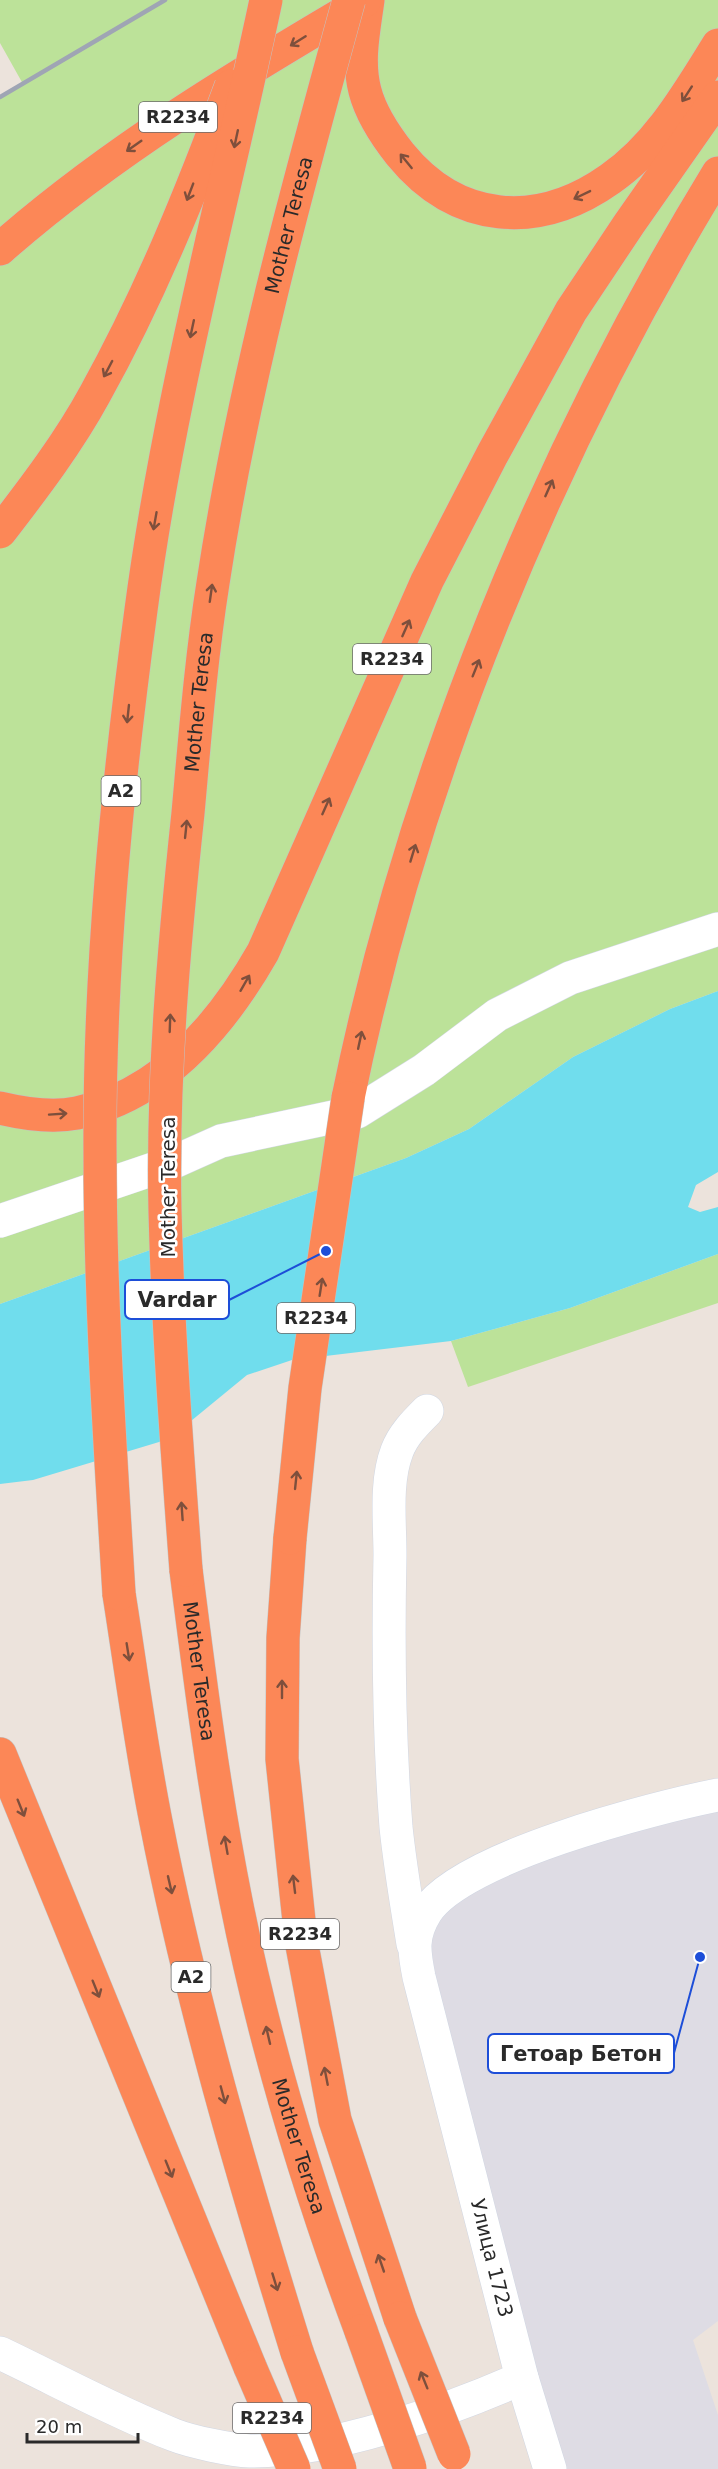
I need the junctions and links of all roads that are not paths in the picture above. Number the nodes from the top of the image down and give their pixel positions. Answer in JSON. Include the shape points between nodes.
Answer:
{"nodes":[{"id":1,"x":264,"y":0,"type":"edge"},
{"id":2,"x":349,"y":0,"type":"edge"},
{"id":3,"x":367,"y":0,"type":"edge"},
{"id":4,"x":718,"y":45,"type":"edge"},
{"id":5,"x":718,"y":97,"type":"edge"},
{"id":6,"x":718,"y":173,"type":"edge"},
{"id":7,"x":0,"y":249,"type":"edge"},
{"id":8,"x":0,"y":532,"type":"edge"},
{"id":9,"x":718,"y":928,"type":"edge"},
{"id":10,"x":0,"y":1108,"type":"edge"},
{"id":11,"x":0,"y":1221,"type":"edge"},
{"id":12,"x":427,"y":1411,"type":"dead end"},
{"id":13,"x":0,"y":1754,"type":"edge"},
{"id":14,"x":718,"y":1795,"type":"edge"},
{"id":15,"x":413,"y":1946,"type":"junction"},
{"id":16,"x":0,"y":2354,"type":"edge"},
{"id":17,"x":522,"y":2378,"type":"junction"},
{"id":18,"x":457,"y":2462,"type":"edge"},
{"id":19,"x":410,"y":2468,"type":"edge"},
{"id":20,"x":294,"y":2469,"type":"edge"},
{"id":21,"x":340,"y":2469,"type":"edge"},
{"id":22,"x":549,"y":2469,"type":"edge"}],
"edges":[{"from":1,"to":8,"type":"highway","number":"R2234","one_way":true,"bridge":true,"via":[[184,208],[123,342],[94,396]]},
{"from":1,"to":21,"type":"highway","number":"A2","one_way":true,"bridge":true,"via":[[154,523],[130,701],[107,947],[100,1146],[102,1310],[119,1594],[156,1822],[192,1983],[261,2236],[297,2352]]},
{"from":19,"to":2,"type":"highway","name":"Mother Teresa","one_way":true,"bridge":true,"via":[[331,2251],[282,2094],[236,1902],[204,1720],[186,1570],[165,1210],[172,964],[199,684],[226,502],[304,161]]},
{"from":4,"to":3,"type":"highway","number":"R2234","one_way":true,"via":[[665,126],[610,180],[584,195],[526,213],[475,208],[431,186],[397,149],[371,109],[361,66]]},
{"from":3,"to":7,"type":"highway","number":"R2234","one_way":true,"via":[[212,93],[36,217]]},
{"from":10,"to":5,"type":"highway","number":"R2234","one_way":true,"via":[[43,1116],[77,1113],[116,1100],[181,1059],[240,993],[263,952],[427,581],[492,455],[571,311]]},
{"from":18,"to":6,"type":"highway","number":"R2234","one_way":true,"bridge":true,"via":[[400,2318],[334,2120],[301,1940],[282,1759],[283,1638],[305,1388],[362,1027],[441,761],[524,545],[552,483],[619,346]]},
{"from":9,"to":11,"type":"street","via":[[570,978],[497,1015],[424,1070],[357,1112],[221,1141],[174,1162]]},
{"from":12,"to":15,"type":"street","name":"Улица 1723","via":[[410,1428],[397,1451],[390,1523],[393,1774]]},
{"from":13,"to":20,"type":"highway","number":"R2234","one_way":true,"bridge":true},
{"from":14,"to":15,"type":"street","via":[[601,1824],[463,1879],[439,1896],[426,1912]]},
{"from":15,"to":17,"type":"street","name":"Улица 1723"},
{"from":16,"to":17,"type":"street","via":[[176,2436],[247,2451],[291,2447],[413,2419]]},
{"from":17,"to":22,"type":"street","name":"Улица 1723"}]}
